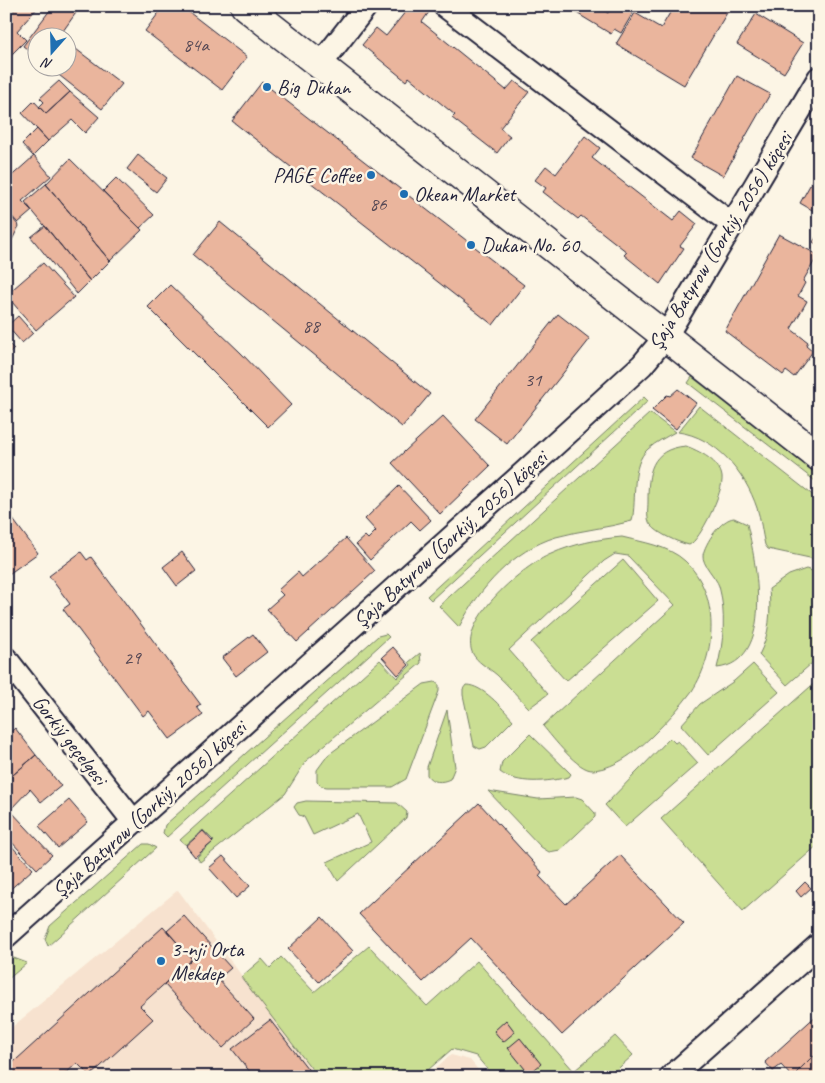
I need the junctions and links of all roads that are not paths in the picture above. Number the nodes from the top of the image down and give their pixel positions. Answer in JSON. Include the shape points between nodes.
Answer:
{"nodes":[{"id":1,"x":245,"y":6,"type":"edge"},
{"id":2,"x":366,"y":6,"type":"edge"},
{"id":3,"x":445,"y":6,"type":"edge"},
{"id":4,"x":320,"y":65,"type":"junction"},
{"id":5,"x":819,"y":78,"type":"edge"},
{"id":6,"x":733,"y":225,"type":"junction"},
{"id":7,"x":666,"y":336,"type":"junction"},
{"id":8,"x":819,"y":457,"type":"edge"},
{"id":9,"x":6,"y":659,"type":"edge"},
{"id":10,"x":134,"y":822,"type":"junction"},
{"id":11,"x":6,"y":936,"type":"edge"},
{"id":12,"x":819,"y":945,"type":"edge"},
{"id":13,"x":671,"y":1077,"type":"edge"}],
"edges":[{"from":1,"to":4,"type":"street"},
{"from":2,"to":4,"type":"street"},
{"from":3,"to":6,"type":"street"},
{"from":4,"to":7,"type":"street"},
{"from":5,"to":6,"type":"street","name":"Şaja Batyrow (Gorkiý, 2056) köçesi"},
{"from":6,"to":7,"type":"street","name":"Şaja Batyrow (Gorkiý, 2056) köçesi"},
{"from":7,"to":8,"type":"street"},
{"from":7,"to":10,"type":"street","name":"Şaja Batyrow (Gorkiý, 2056) köçesi","via":[[642,365]]},
{"from":9,"to":10,"type":"street","name":"Gorkiý geçelgesi"},
{"from":10,"to":11,"type":"street","name":"Şaja Batyrow (Gorkiý, 2056) köçesi"},
{"from":12,"to":13,"type":"street"}]}
